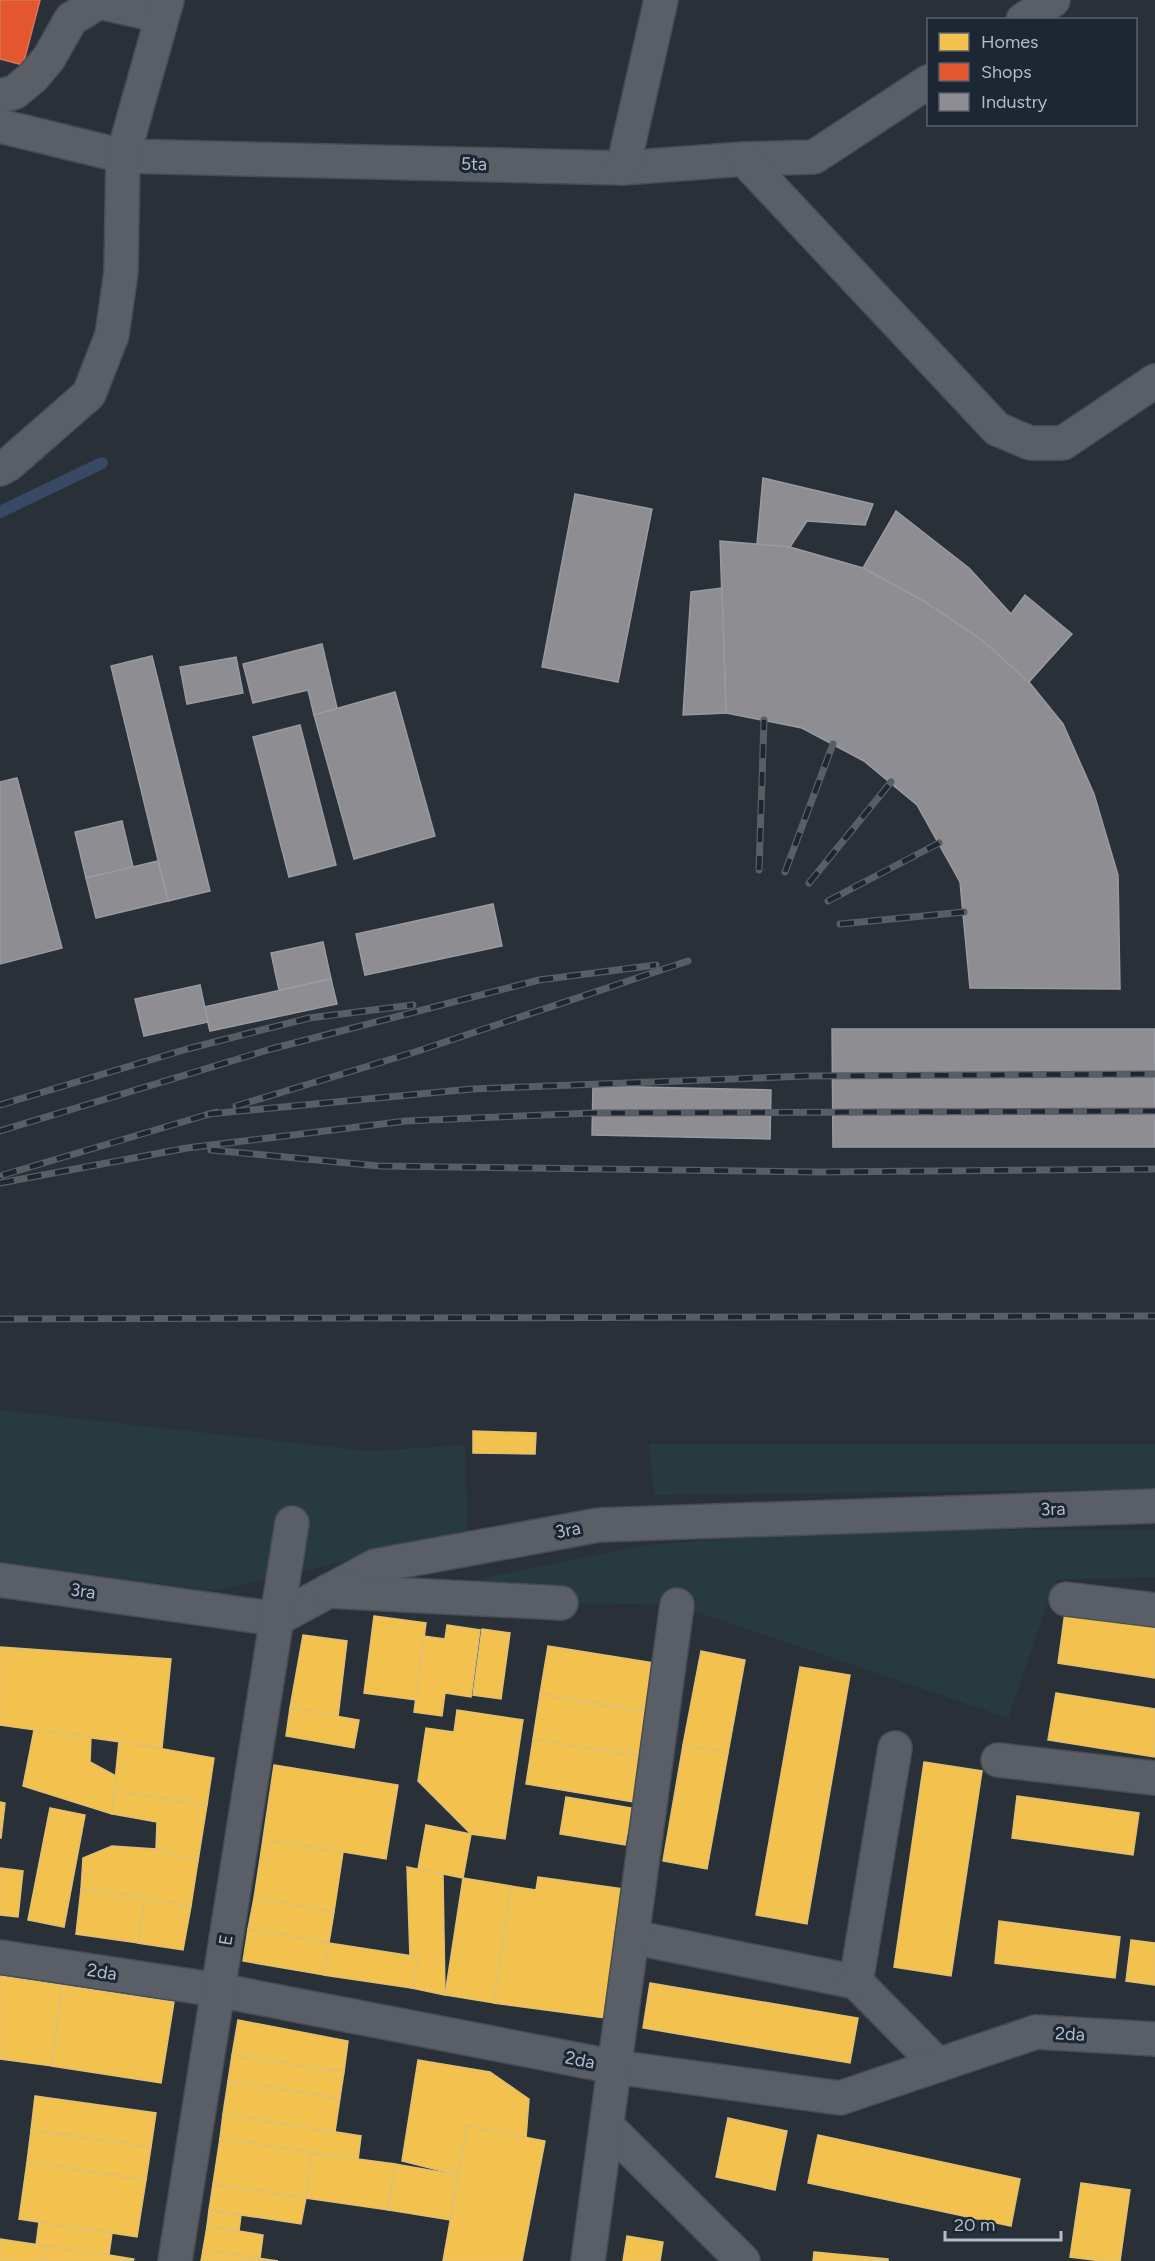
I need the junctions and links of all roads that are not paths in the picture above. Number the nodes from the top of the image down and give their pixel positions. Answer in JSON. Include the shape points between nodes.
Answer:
{"nodes":[{"id":1,"x":661,"y":0,"type":"edge"},
{"id":2,"x":1053,"y":0,"type":"edge"},
{"id":3,"x":164,"y":8,"type":"edge"},
{"id":4,"x":1026,"y":18,"type":"edge"},
{"id":5,"x":927,"y":83,"type":"edge"},
{"id":6,"x":0,"y":96,"type":"edge"},
{"id":7,"x":0,"y":126,"type":"edge"},
{"id":8,"x":123,"y":156,"type":"junction"},
{"id":9,"x":744,"y":159,"type":"junction"},
{"id":10,"x":623,"y":168,"type":"junction"},
{"id":11,"x":1155,"y":381,"type":"edge"},
{"id":12,"x":0,"y":469,"type":"edge"},
{"id":13,"x":1155,"y":1506,"type":"edge"},
{"id":14,"x":292,"y":1523,"type":"dead end"},
{"id":15,"x":0,"y":1580,"type":"edge"},
{"id":16,"x":328,"y":1591,"type":"junction"},
{"id":17,"x":1066,"y":1599,"type":"dead end"},
{"id":18,"x":561,"y":1603,"type":"dead end"},
{"id":19,"x":677,"y":1605,"type":"dead end"},
{"id":20,"x":1155,"y":1610,"type":"edge"},
{"id":21,"x":278,"y":1619,"type":"junction"},
{"id":22,"x":895,"y":1748,"type":"dead end"},
{"id":23,"x":998,"y":1760,"type":"dead end"},
{"id":24,"x":1155,"y":1778,"type":"edge"},
{"id":25,"x":632,"y":1937,"type":"junction"},
{"id":26,"x":0,"y":1957,"type":"edge"},
{"id":27,"x":856,"y":1982,"type":"junction"},
{"id":28,"x":218,"y":1990,"type":"junction"},
{"id":29,"x":1155,"y":2039,"type":"edge"},
{"id":30,"x":938,"y":2065,"type":"junction"},
{"id":31,"x":615,"y":2067,"type":"junction"},
{"id":32,"x":607,"y":2126,"type":"junction"},
{"id":33,"x":175,"y":2261,"type":"edge"},
{"id":34,"x":588,"y":2261,"type":"edge"},
{"id":35,"x":743,"y":2261,"type":"edge"}],
"edges":[{"from":1,"to":10,"type":"street"},
{"from":2,"to":4,"type":"street"},
{"from":3,"to":6,"type":"street","via":[[99,2],[71,19],[33,77],[15,92]]},
{"from":3,"to":8,"type":"street"},
{"from":5,"to":9,"type":"street","name":"5ta","via":[[814,157]]},
{"from":7,"to":8,"type":"street","name":"5ta"},
{"from":8,"to":10,"type":"street","name":"5ta"},
{"from":8,"to":12,"type":"street","via":[[121,272],[112,335],[89,394]]},
{"from":9,"to":10,"type":"street","name":"5ta"},
{"from":9,"to":11,"type":"street","via":[[997,429],[1030,443],[1063,443]]},
{"from":13,"to":16,"type":"street","name":"3ra","via":[[599,1525],[375,1566]]},
{"from":14,"to":21,"type":"street","name":"E"},
{"from":15,"to":21,"type":"street","name":"3ra"},
{"from":16,"to":18,"type":"street"},
{"from":16,"to":21,"type":"street","name":"3ra"},
{"from":17,"to":20,"type":"street"},
{"from":19,"to":25,"type":"street"},
{"from":21,"to":28,"type":"street","name":"E"},
{"from":22,"to":27,"type":"street"},
{"from":23,"to":24,"type":"street"},
{"from":25,"to":27,"type":"street"},
{"from":25,"to":31,"type":"street"},
{"from":26,"to":28,"type":"street","name":"2da"},
{"from":27,"to":30,"type":"street"},
{"from":28,"to":31,"type":"street","name":"2da"},
{"from":28,"to":33,"type":"street","name":"E"},
{"from":29,"to":30,"type":"street","name":"2da","via":[[1036,2032]]},
{"from":30,"to":31,"type":"street","name":"2da","via":[[840,2098]]},
{"from":31,"to":32,"type":"street"},
{"from":32,"to":34,"type":"street"},
{"from":32,"to":35,"type":"street"}]}
